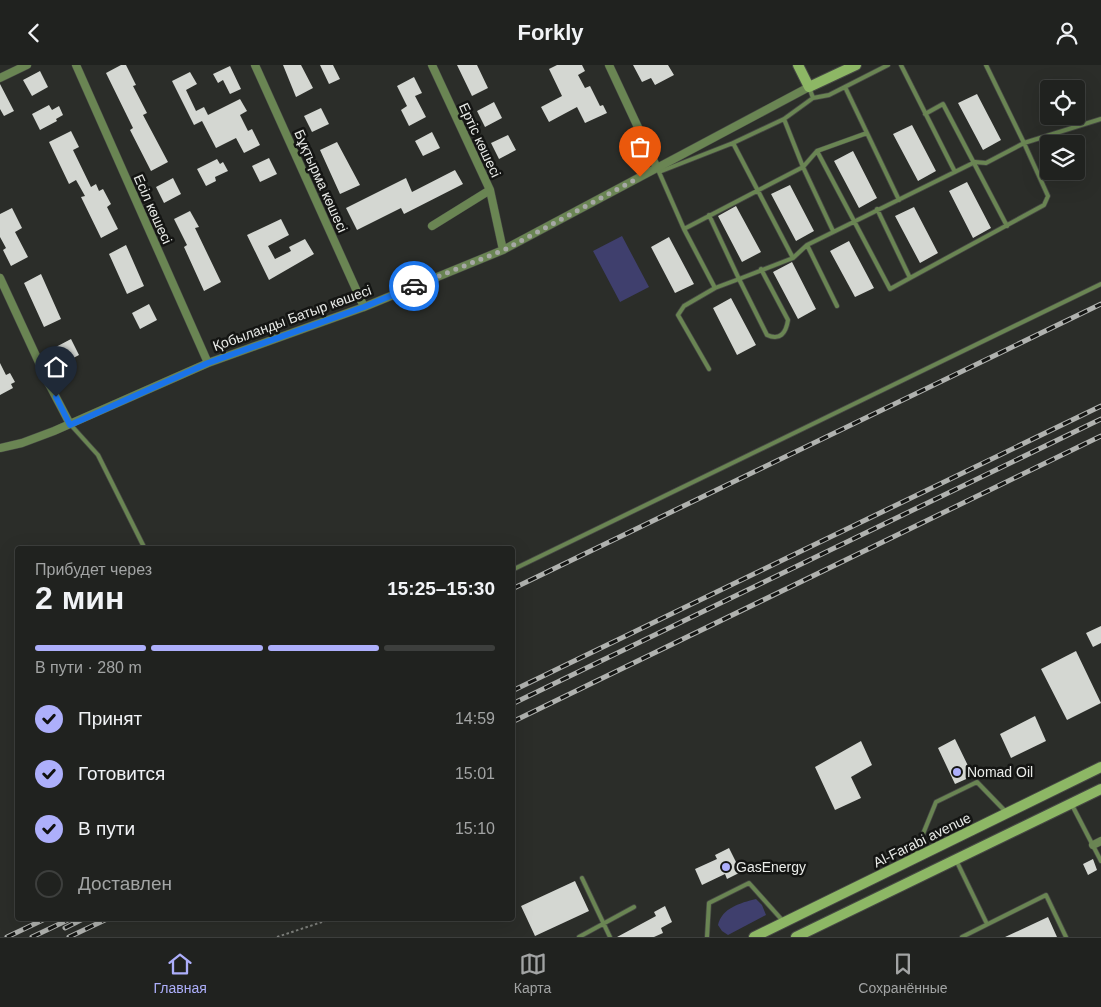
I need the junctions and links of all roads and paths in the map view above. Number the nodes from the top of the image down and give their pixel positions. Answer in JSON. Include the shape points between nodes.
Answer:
{"nodes":[{"id":1,"x":27,"y":65,"type":"edge"},
{"id":2,"x":76,"y":65,"type":"edge"},
{"id":3,"x":255,"y":65,"type":"edge"},
{"id":4,"x":432,"y":65,"type":"edge"},
{"id":5,"x":609,"y":65,"type":"edge"},
{"id":6,"x":798,"y":65,"type":"edge"},
{"id":7,"x":856,"y":65,"type":"edge"},
{"id":8,"x":888,"y":65,"type":"edge"},
{"id":9,"x":901,"y":65,"type":"edge"},
{"id":10,"x":986,"y":65,"type":"edge"},
{"id":11,"x":0,"y":78,"type":"edge"},
{"id":12,"x":809,"y":87,"type":"junction"},
{"id":13,"x":846,"y":87,"type":"junction"},
{"id":14,"x":813,"y":99,"type":"junction"},
{"id":15,"x":924,"y":114,"type":"junction"},
{"id":16,"x":784,"y":119,"type":"junction"},
{"id":17,"x":1101,"y":119,"type":"edge"},
{"id":18,"x":867,"y":133,"type":"junction"},
{"id":19,"x":733,"y":143,"type":"junction"},
{"id":20,"x":1024,"y":143,"type":"junction"},
{"id":21,"x":817,"y":151,"type":"junction"},
{"id":22,"x":975,"y":163,"type":"junction"},
{"id":23,"x":803,"y":167,"type":"junction"},
{"id":24,"x":658,"y":170,"type":"junction"},
{"id":25,"x":956,"y":172,"type":"junction"},
{"id":26,"x":490,"y":189,"type":"junction"},
{"id":27,"x":757,"y":190,"type":"junction"},
{"id":28,"x":899,"y":200,"type":"junction"},
{"id":29,"x":877,"y":209,"type":"junction"},
{"id":30,"x":709,"y":215,"type":"junction"},
{"id":31,"x":854,"y":220,"type":"junction"},
{"id":32,"x":1007,"y":226,"type":"junction"},
{"id":33,"x":432,"y":227,"type":"dead end"},
{"id":34,"x":684,"y":229,"type":"junction"},
{"id":35,"x":833,"y":231,"type":"junction"},
{"id":36,"x":807,"y":245,"type":"junction"},
{"id":37,"x":504,"y":250,"type":"junction"},
{"id":38,"x":793,"y":258,"type":"junction"},
{"id":39,"x":762,"y":269,"type":"junction"},
{"id":40,"x":0,"y":277,"type":"edge"},
{"id":41,"x":739,"y":279,"type":"junction"},
{"id":42,"x":910,"y":279,"type":"junction"},
{"id":43,"x":1101,"y":284,"type":"edge"},
{"id":44,"x":716,"y":288,"type":"junction"},
{"id":45,"x":837,"y":306,"type":"dead end"},
{"id":46,"x":364,"y":307,"type":"junction"},
{"id":47,"x":208,"y":363,"type":"junction"},
{"id":48,"x":709,"y":369,"type":"dead end"},
{"id":49,"x":70,"y":425,"type":"junction"},
{"id":50,"x":0,"y":448,"type":"edge"},
{"id":51,"x":143,"y":546,"type":"edge"},
{"id":52,"x":515,"y":569,"type":"edge"},
{"id":53,"x":1101,"y":767,"type":"edge"},
{"id":54,"x":1101,"y":789,"type":"edge"},
{"id":55,"x":1071,"y":803,"type":"junction"},
{"id":56,"x":1008,"y":813,"type":"junction"},
{"id":57,"x":1101,"y":841,"type":"edge"},
{"id":58,"x":1093,"y":845,"type":"junction"},
{"id":59,"x":956,"y":860,"type":"junction"},
{"id":60,"x":912,"y":861,"type":"junction"},
{"id":61,"x":1101,"y":861,"type":"edge"},
{"id":62,"x":582,"y":879,"type":"dead end"},
{"id":63,"x":634,"y":907,"type":"dead end"},
{"id":64,"x":325,"y":921,"type":"edge"},
{"id":65,"x":784,"y":922,"type":"junction"},
{"id":66,"x":604,"y":924,"type":"junction"},
{"id":67,"x":987,"y":924,"type":"junction"},
{"id":68,"x":278,"y":937,"type":"edge"},
{"id":69,"x":579,"y":937,"type":"edge"},
{"id":70,"x":610,"y":937,"type":"edge"},
{"id":71,"x":707,"y":937,"type":"edge"},
{"id":72,"x":754,"y":937,"type":"edge"},
{"id":73,"x":796,"y":937,"type":"edge"},
{"id":74,"x":962,"y":937,"type":"edge"},
{"id":75,"x":1066,"y":937,"type":"edge"}],
"edges":[{"from":1,"to":11,"type":"street"},
{"from":2,"to":47,"type":"street","name":"Есіл көшесі"},
{"from":3,"to":46,"type":"street","name":"Бұқтырма көшесі"},
{"from":4,"to":26,"type":"street","name":"Ертіс көшесі"},
{"from":5,"to":24,"type":"street"},
{"from":6,"to":12,"type":"main road"},
{"from":7,"to":12,"type":"main road","name":"Қобыланды Батыр көшесі"},
{"from":8,"to":13,"type":"lane"},
{"from":9,"to":15,"type":"lane"},
{"from":10,"to":20,"type":"lane"},
{"from":12,"to":14,"type":"lane"},
{"from":12,"to":24,"type":"street","name":"Қобыланды Батыр көшесі"},
{"from":13,"to":14,"type":"lane"},
{"from":13,"to":18,"type":"lane"},
{"from":14,"to":16,"type":"lane"},
{"from":15,"to":22,"type":"lane","via":[[943,104]]},
{"from":15,"to":25,"type":"lane"},
{"from":16,"to":19,"type":"lane"},
{"from":16,"to":23,"type":"lane"},
{"from":17,"to":20,"type":"lane"},
{"from":18,"to":21,"type":"lane"},
{"from":18,"to":28,"type":"lane"},
{"from":19,"to":24,"type":"lane"},
{"from":19,"to":27,"type":"lane"},
{"from":20,"to":22,"type":"lane","via":[[986,163]]},
{"from":20,"to":32,"type":"lane","via":[[1048,196],[1044,205]]},
{"from":21,"to":23,"type":"lane"},
{"from":21,"to":31,"type":"lane"},
{"from":22,"to":25,"type":"lane"},
{"from":22,"to":32,"type":"lane"},
{"from":23,"to":27,"type":"lane"},
{"from":23,"to":35,"type":"lane"},
{"from":24,"to":34,"type":"lane"},
{"from":24,"to":37,"type":"street","name":"Қобыланды Батыр көшесі"},
{"from":25,"to":28,"type":"lane"},
{"from":26,"to":33,"type":"street","name":"Ертіс көшесі"},
{"from":26,"to":37,"type":"street"},
{"from":27,"to":30,"type":"lane"},
{"from":27,"to":38,"type":"lane"},
{"from":28,"to":29,"type":"lane"},
{"from":29,"to":31,"type":"lane"},
{"from":29,"to":42,"type":"lane"},
{"from":30,"to":34,"type":"lane"},
{"from":30,"to":41,"type":"lane"},
{"from":31,"to":35,"type":"lane"},
{"from":31,"to":42,"type":"lane","via":[[890,289]]},
{"from":32,"to":42,"type":"lane"},
{"from":34,"to":44,"type":"lane"},
{"from":35,"to":36,"type":"lane"},
{"from":36,"to":38,"type":"lane"},
{"from":36,"to":45,"type":"lane"},
{"from":37,"to":46,"type":"street","name":"Қобыланды Батыр көшесі"},
{"from":38,"to":39,"type":"lane"},
{"from":39,"to":41,"type":"lane"},
{"from":39,"to":41,"type":"lane","via":[[788,320],[787,329],[779,337],[767,335]]},
{"from":40,"to":49,"type":"street"},
{"from":41,"to":44,"type":"lane"},
{"from":43,"to":52,"type":"lane"},
{"from":44,"to":48,"type":"lane","via":[[684,306],[678,315]]},
{"from":46,"to":47,"type":"street","name":"Қобыланды Батыр көшесі"},
{"from":47,"to":49,"type":"street","name":"Қобыланды Батыр көшесі"},
{"from":49,"to":50,"type":"street","name":"Қобыланды Батыр көшесі"},
{"from":49,"to":51,"type":"lane","via":[[98,455]]},
{"from":53,"to":56,"type":"main road","name":"Al-Farabi avenue"},
{"from":54,"to":55,"type":"main road"},
{"from":55,"to":58,"type":"lane"},
{"from":55,"to":59,"type":"main road"},
{"from":56,"to":60,"type":"main road","name":"Al-Farabi avenue"},
{"from":56,"to":60,"type":"lane","via":[[976,782],[936,802]]},
{"from":57,"to":58,"type":"street"},
{"from":58,"to":61,"type":"lane"},
{"from":59,"to":67,"type":"lane"},
{"from":59,"to":73,"type":"main road"},
{"from":60,"to":65,"type":"main road","name":"Al-Farabi avenue"},
{"from":62,"to":66,"type":"lane"},
{"from":63,"to":66,"type":"lane"},
{"from":64,"to":68,"type":"path"},
{"from":65,"to":71,"type":"lane","via":[[750,883],[708,903]]},
{"from":65,"to":72,"type":"main road","name":"Al-Farabi avenue"},
{"from":66,"to":69,"type":"lane"},
{"from":66,"to":70,"type":"lane"},
{"from":67,"to":74,"type":"lane"},
{"from":67,"to":75,"type":"lane","via":[[1046,895]]}]}
